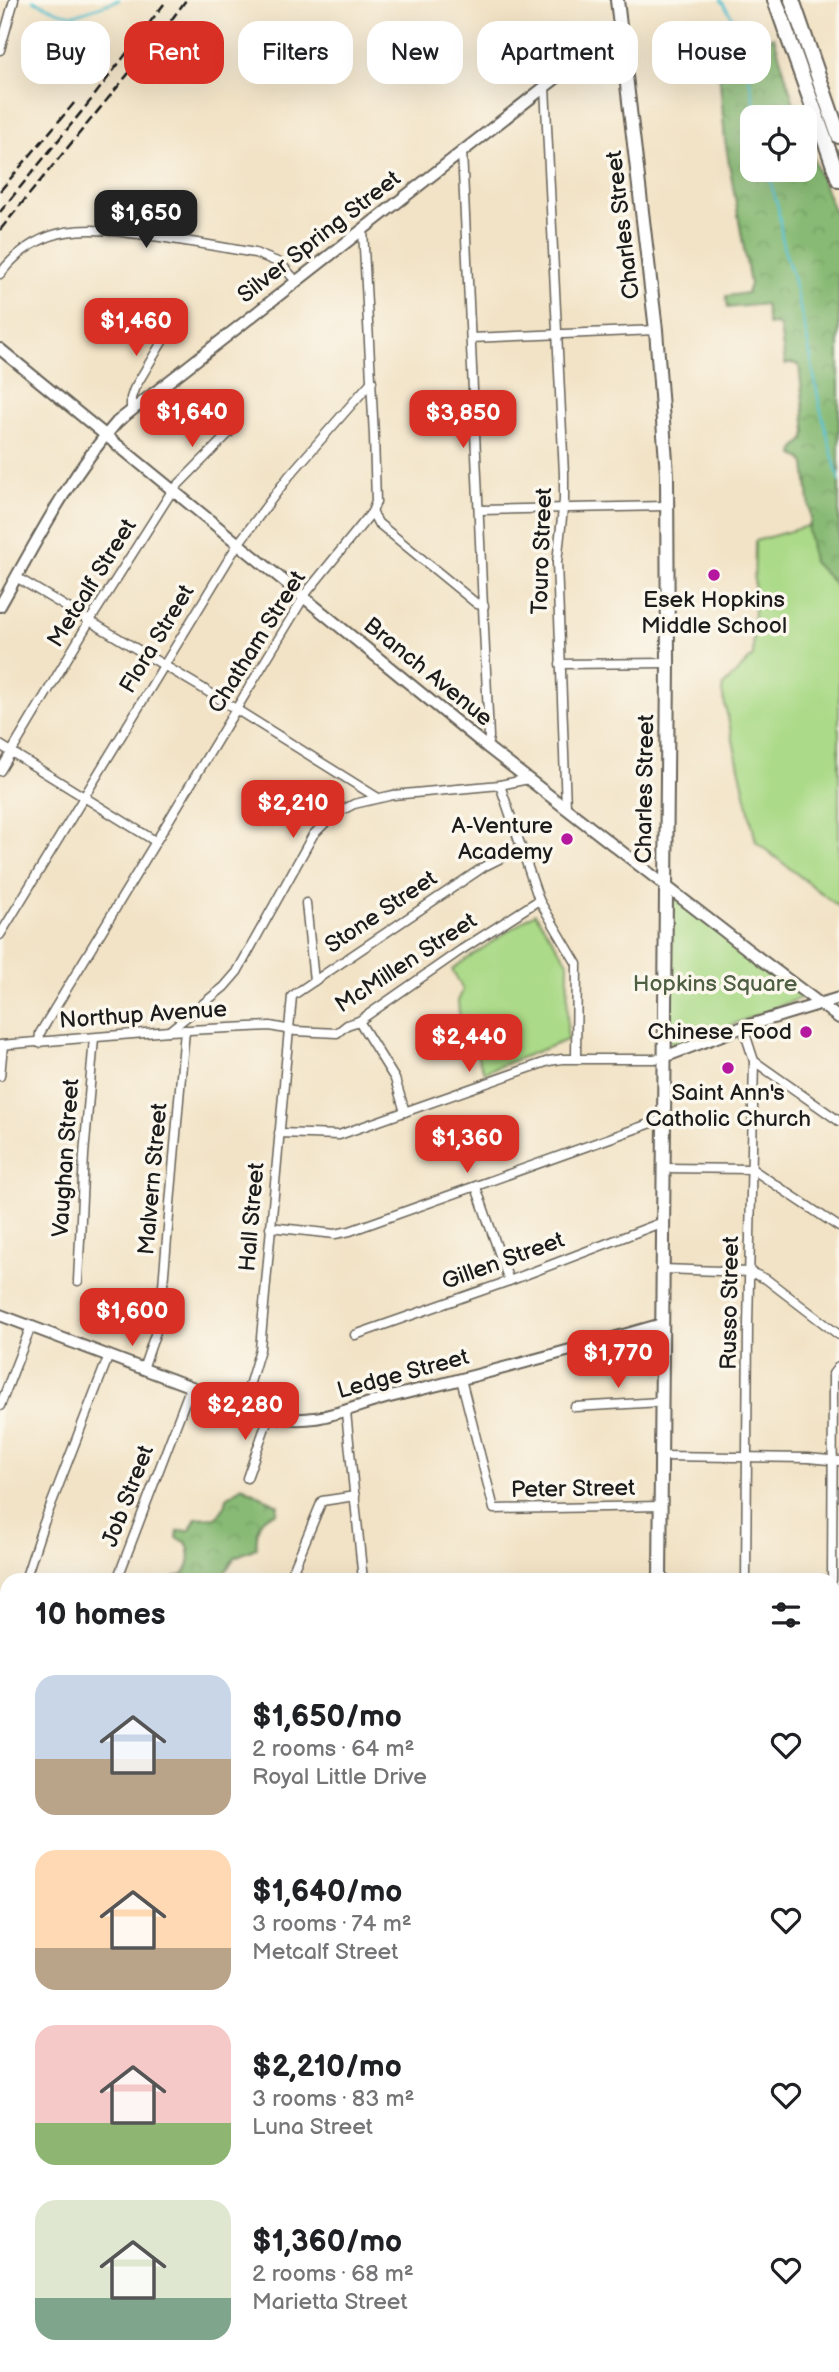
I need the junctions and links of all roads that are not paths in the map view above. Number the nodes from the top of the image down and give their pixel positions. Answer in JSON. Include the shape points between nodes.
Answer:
{"nodes":[{"id":1,"x":14,"y":0,"type":"edge"},
{"id":2,"x":617,"y":0,"type":"edge"},
{"id":3,"x":775,"y":0,"type":"edge"},
{"id":4,"x":792,"y":0,"type":"edge"},
{"id":5,"x":619,"y":21,"type":"edge"},
{"id":6,"x":0,"y":50,"type":"edge"},
{"id":7,"x":548,"y":84,"type":"edge"},
{"id":8,"x":627,"y":84,"type":"edge"},
{"id":9,"x":545,"y":86,"type":"junction"},
{"id":10,"x":839,"y":136,"type":"edge"},
{"id":11,"x":462,"y":151,"type":"junction"},
{"id":12,"x":839,"y":180,"type":"edge"},
{"id":13,"x":363,"y":229,"type":"junction"},
{"id":14,"x":0,"y":274,"type":"edge"},
{"id":15,"x":296,"y":281,"type":"junction"},
{"id":16,"x":178,"y":315,"type":"dead end"},
{"id":17,"x":656,"y":330,"type":"junction"},
{"id":18,"x":556,"y":336,"type":"junction"},
{"id":19,"x":471,"y":338,"type":"junction"},
{"id":20,"x":0,"y":349,"type":"edge"},
{"id":21,"x":372,"y":381,"type":"junction"},
{"id":22,"x":131,"y":411,"type":"junction"},
{"id":23,"x":234,"y":428,"type":"dead end"},
{"id":24,"x":105,"y":436,"type":"junction"},
{"id":25,"x":172,"y":491,"type":"junction"},
{"id":26,"x":666,"y":506,"type":"junction"},
{"id":27,"x":563,"y":507,"type":"junction"},
{"id":28,"x":480,"y":509,"type":"junction"},
{"id":29,"x":372,"y":512,"type":"junction"},
{"id":30,"x":238,"y":544,"type":"junction"},
{"id":31,"x":16,"y":577,"type":"junction"},
{"id":32,"x":304,"y":598,"type":"junction"},
{"id":33,"x":0,"y":606,"type":"edge"},
{"id":34,"x":484,"y":606,"type":"junction"},
{"id":35,"x":89,"y":622,"type":"junction"},
{"id":36,"x":668,"y":663,"type":"junction"},
{"id":37,"x":559,"y":664,"type":"junction"},
{"id":38,"x":163,"y":666,"type":"junction"},
{"id":39,"x":236,"y":710,"type":"junction"},
{"id":40,"x":0,"y":745,"type":"edge"},
{"id":41,"x":488,"y":747,"type":"junction"},
{"id":42,"x":12,"y":752,"type":"junction"},
{"id":43,"x":0,"y":771,"type":"edge"},
{"id":44,"x":527,"y":779,"type":"junction"},
{"id":45,"x":500,"y":785,"type":"junction"},
{"id":46,"x":82,"y":798,"type":"junction"},
{"id":47,"x":378,"y":798,"type":"junction"},
{"id":48,"x":566,"y":808,"type":"junction"},
{"id":49,"x":155,"y":841,"type":"junction"},
{"id":50,"x":522,"y":848,"type":"junction"},
{"id":51,"x":665,"y":886,"type":"junction"},
{"id":52,"x":539,"y":900,"type":"junction"},
{"id":53,"x":306,"y":903,"type":"dead end"},
{"id":54,"x":0,"y":935,"type":"edge"},
{"id":55,"x":314,"y":981,"type":"junction"},
{"id":56,"x":839,"y":998,"type":"edge"},
{"id":57,"x":821,"y":1004,"type":"junction"},
{"id":58,"x":839,"y":1018,"type":"edge"},
{"id":59,"x":359,"y":1021,"type":"junction"},
{"id":60,"x":743,"y":1027,"type":"junction"},
{"id":61,"x":288,"y":1028,"type":"junction"},
{"id":62,"x":185,"y":1030,"type":"junction"},
{"id":63,"x":169,"y":1031,"type":"junction"},
{"id":64,"x":94,"y":1038,"type":"junction"},
{"id":65,"x":39,"y":1043,"type":"junction"},
{"id":66,"x":2,"y":1045,"type":"edge"},
{"id":67,"x":664,"y":1057,"type":"junction"},
{"id":68,"x":576,"y":1059,"type":"junction"},
{"id":69,"x":754,"y":1061,"type":"junction"},
{"id":70,"x":0,"y":1076,"type":"edge"},
{"id":71,"x":405,"y":1112,"type":"junction"},
{"id":72,"x":663,"y":1119,"type":"junction"},
{"id":73,"x":839,"y":1121,"type":"edge"},
{"id":74,"x":279,"y":1133,"type":"junction"},
{"id":75,"x":663,"y":1168,"type":"junction"},
{"id":76,"x":752,"y":1168,"type":"junction"},
{"id":77,"x":475,"y":1187,"type":"junction"},
{"id":78,"x":663,"y":1222,"type":"junction"},
{"id":79,"x":270,"y":1227,"type":"junction"},
{"id":80,"x":839,"y":1227,"type":"edge"},
{"id":81,"x":662,"y":1269,"type":"junction"},
{"id":82,"x":750,"y":1272,"type":"junction"},
{"id":83,"x":78,"y":1281,"type":"dead end"},
{"id":84,"x":509,"y":1281,"type":"junction"},
{"id":85,"x":0,"y":1315,"type":"edge"},
{"id":86,"x":662,"y":1324,"type":"junction"},
{"id":87,"x":32,"y":1326,"type":"junction"},
{"id":88,"x":355,"y":1335,"type":"dead end"},
{"id":89,"x":839,"y":1335,"type":"edge"},
{"id":90,"x":109,"y":1355,"type":"junction"},
{"id":91,"x":839,"y":1366,"type":"edge"},
{"id":92,"x":143,"y":1369,"type":"junction"},
{"id":93,"x":461,"y":1379,"type":"junction"},
{"id":94,"x":191,"y":1386,"type":"junction"},
{"id":95,"x":661,"y":1402,"type":"junction"},
{"id":96,"x":0,"y":1406,"type":"edge"},
{"id":97,"x":243,"y":1406,"type":"junction"},
{"id":98,"x":575,"y":1407,"type":"dead end"},
{"id":99,"x":346,"y":1412,"type":"junction"},
{"id":100,"x":270,"y":1416,"type":"junction"},
{"id":101,"x":661,"y":1457,"type":"junction"},
{"id":102,"x":747,"y":1458,"type":"junction"},
{"id":103,"x":835,"y":1461,"type":"edge"},
{"id":104,"x":247,"y":1478,"type":"dead end"},
{"id":105,"x":355,"y":1496,"type":"junction"},
{"id":106,"x":661,"y":1506,"type":"junction"},
{"id":107,"x":27,"y":1573,"type":"edge"},
{"id":108,"x":120,"y":1573,"type":"edge"},
{"id":109,"x":292,"y":1573,"type":"edge"},
{"id":110,"x":362,"y":1573,"type":"edge"},
{"id":111,"x":660,"y":1573,"type":"edge"},
{"id":112,"x":746,"y":1573,"type":"edge"},
{"id":113,"x":832,"y":1573,"type":"edge"}],
"edges":[{"from":1,"to":6,"type":"street"},
{"from":2,"to":5,"type":"main road","name":"Charles Street"},
{"from":3,"to":12,"type":"highway"},
{"from":4,"to":10,"type":"highway"},
{"from":7,"to":9,"type":"main road","name":"Silver Spring Street"},
{"from":8,"to":17,"type":"main road","name":"Charles Street"},
{"from":9,"to":11,"type":"main road","name":"Silver Spring Street"},
{"from":9,"to":18,"type":"street","name":"Touro Street"},
{"from":11,"to":13,"type":"main road","name":"Silver Spring Street"},
{"from":11,"to":19,"type":"street"},
{"from":13,"to":15,"type":"main road","name":"Silver Spring Street"},
{"from":13,"to":21,"type":"street"},
{"from":14,"to":15,"type":"street","via":[[24,249],[45,237],[97,229],[256,253],[280,263]]},
{"from":15,"to":22,"type":"main road","name":"Silver Spring Street"},
{"from":16,"to":22,"type":"street","via":[[134,389]]},
{"from":17,"to":18,"type":"street"},
{"from":17,"to":26,"type":"main road","name":"Charles Street"},
{"from":18,"to":19,"type":"street"},
{"from":18,"to":27,"type":"street","name":"Touro Street"},
{"from":19,"to":28,"type":"street"},
{"from":20,"to":24,"type":"main road","name":"Branch Avenue"},
{"from":21,"to":29,"type":"street","via":[[376,502]]},
{"from":21,"to":30,"type":"street","name":"Flora Street","via":[[289,476]]},
{"from":22,"to":24,"type":"main road","name":"Silver Spring Street"},
{"from":23,"to":25,"type":"street","name":"Metcalf Street"},
{"from":24,"to":25,"type":"main road","name":"Branch Avenue"},
{"from":24,"to":31,"type":"main road","name":"Silver Spring Street"},
{"from":25,"to":30,"type":"main road","name":"Branch Avenue"},
{"from":25,"to":35,"type":"street","name":"Metcalf Street"},
{"from":26,"to":27,"type":"street"},
{"from":26,"to":36,"type":"main road","name":"Charles Street"},
{"from":27,"to":28,"type":"street"},
{"from":27,"to":37,"type":"street","name":"Touro Street","via":[[557,562]]},
{"from":28,"to":34,"type":"street"},
{"from":29,"to":32,"type":"street","name":"Chatham Street"},
{"from":29,"to":34,"type":"street","via":[[378,523]]},
{"from":30,"to":32,"type":"main road","name":"Branch Avenue"},
{"from":30,"to":38,"type":"street","name":"Flora Street"},
{"from":31,"to":33,"type":"main road","name":"Silver Spring Street"},
{"from":31,"to":35,"type":"street"},
{"from":32,"to":39,"type":"street","name":"Chatham Street"},
{"from":32,"to":41,"type":"main road","name":"Branch Avenue"},
{"from":34,"to":41,"type":"street"},
{"from":35,"to":38,"type":"street"},
{"from":35,"to":42,"type":"street","name":"Metcalf Street"},
{"from":36,"to":37,"type":"street"},
{"from":36,"to":51,"type":"main road","name":"Charles Street"},
{"from":37,"to":48,"type":"street","name":"Touro Street"},
{"from":38,"to":39,"type":"street"},
{"from":38,"to":46,"type":"street","name":"Flora Street"},
{"from":39,"to":47,"type":"street"},
{"from":39,"to":49,"type":"street","name":"Chatham Street"},
{"from":40,"to":42,"type":"street"},
{"from":41,"to":44,"type":"main road","name":"Branch Avenue"},
{"from":42,"to":43,"type":"street","name":"Metcalf Street"},
{"from":42,"to":46,"type":"street"},
{"from":44,"to":45,"type":"street"},
{"from":44,"to":48,"type":"main road","name":"Branch Avenue"},
{"from":45,"to":47,"type":"street"},
{"from":45,"to":50,"type":"street"},
{"from":46,"to":49,"type":"street"},
{"from":46,"to":54,"type":"street","name":"Flora Street"},
{"from":47,"to":63,"type":"street","via":[[342,809],[316,830],[237,972]]},
{"from":48,"to":51,"type":"main road","name":"Branch Avenue"},
{"from":49,"to":65,"type":"street","name":"Chatham Street","via":[[40,1034]]},
{"from":50,"to":52,"type":"street"},
{"from":50,"to":55,"type":"street","name":"Stone Street","via":[[485,866]]},
{"from":51,"to":57,"type":"main road","name":"Branch Avenue"},
{"from":51,"to":67,"type":"main road","name":"Charles Street"},
{"from":52,"to":59,"type":"street","name":"McMillen Street"},
{"from":52,"to":68,"type":"street","via":[[577,964]]},
{"from":53,"to":55,"type":"street"},
{"from":55,"to":61,"type":"street","name":"Stone Street","via":[[292,996]]},
{"from":56,"to":57,"type":"main road"},
{"from":57,"to":58,"type":"main road","name":"Branch Avenue"},
{"from":57,"to":60,"type":"main road"},
{"from":59,"to":61,"type":"street","name":"McMillen Street","via":[[337,1033]]},
{"from":59,"to":71,"type":"street","via":[[395,1079]]},
{"from":60,"to":67,"type":"main road"},
{"from":60,"to":69,"type":"street","name":"Russo Street"},
{"from":61,"to":62,"type":"street","name":"Northup Avenue"},
{"from":61,"to":74,"type":"street","name":"Hall Street"},
{"from":62,"to":63,"type":"street","name":"Northup Avenue"},
{"from":62,"to":92,"type":"street","name":"Malvern Street","via":[[160,1321]]},
{"from":63,"to":64,"type":"street","name":"Northup Avenue"},
{"from":64,"to":65,"type":"street","name":"Northup Avenue"},
{"from":64,"to":83,"type":"street","name":"Vaughan Street"},
{"from":65,"to":66,"type":"street","name":"Northup Avenue"},
{"from":66,"to":70,"type":"street"},
{"from":67,"to":68,"type":"street"},
{"from":67,"to":72,"type":"main road","name":"Charles Street"},
{"from":68,"to":71,"type":"street","via":[[549,1061]]},
{"from":69,"to":73,"type":"street"},
{"from":69,"to":76,"type":"street","name":"Russo Street"},
{"from":71,"to":74,"type":"street","via":[[332,1136]]},
{"from":72,"to":75,"type":"main road","name":"Charles Street"},
{"from":72,"to":77,"type":"street"},
{"from":74,"to":79,"type":"street","name":"Hall Street"},
{"from":75,"to":76,"type":"street"},
{"from":75,"to":78,"type":"main road","name":"Charles Street"},
{"from":76,"to":80,"type":"street"},
{"from":76,"to":82,"type":"street","name":"Russo Street"},
{"from":77,"to":79,"type":"street","via":[[341,1234]]},
{"from":77,"to":84,"type":"street"},
{"from":78,"to":81,"type":"main road","name":"Charles Street"},
{"from":78,"to":84,"type":"street","name":"Gillen Street"},
{"from":79,"to":97,"type":"street","name":"Hall Street","via":[[260,1349]]},
{"from":81,"to":82,"type":"street"},
{"from":81,"to":86,"type":"main road","name":"Charles Street"},
{"from":82,"to":89,"type":"street","via":[[766,1279]]},
{"from":82,"to":102,"type":"street","name":"Russo Street"},
{"from":84,"to":88,"type":"street","name":"Gillen Street"},
{"from":85,"to":87,"type":"main road","name":"Ledge Street"},
{"from":86,"to":93,"type":"main road","name":"Ledge Street"},
{"from":86,"to":95,"type":"main road","name":"Charles Street"},
{"from":87,"to":90,"type":"main road","name":"Ledge Street"},
{"from":87,"to":96,"type":"street"},
{"from":90,"to":92,"type":"main road","name":"Ledge Street"},
{"from":90,"to":107,"type":"street"},
{"from":91,"to":103,"type":"street","via":[[833,1374]]},
{"from":92,"to":94,"type":"main road","name":"Ledge Street"},
{"from":93,"to":99,"type":"main road","name":"Ledge Street"},
{"from":93,"to":106,"type":"street","name":"Peter Street","via":[[494,1509]]},
{"from":94,"to":97,"type":"main road","name":"Ledge Street"},
{"from":94,"to":108,"type":"street","name":"Job Street"},
{"from":95,"to":98,"type":"street"},
{"from":95,"to":101,"type":"main road","name":"Charles Street"},
{"from":97,"to":100,"type":"main road","name":"Ledge Street"},
{"from":99,"to":100,"type":"main road","name":"Ledge Street","via":[[293,1421]]},
{"from":99,"to":105,"type":"street"},
{"from":100,"to":104,"type":"street"},
{"from":101,"to":102,"type":"street"},
{"from":101,"to":106,"type":"main road","name":"Charles Street"},
{"from":102,"to":103,"type":"street"},
{"from":102,"to":112,"type":"street","name":"Russo Street"},
{"from":103,"to":113,"type":"street"},
{"from":105,"to":109,"type":"street","via":[[322,1501]]},
{"from":105,"to":110,"type":"street"},
{"from":106,"to":111,"type":"main road","name":"Charles Street"}]}
